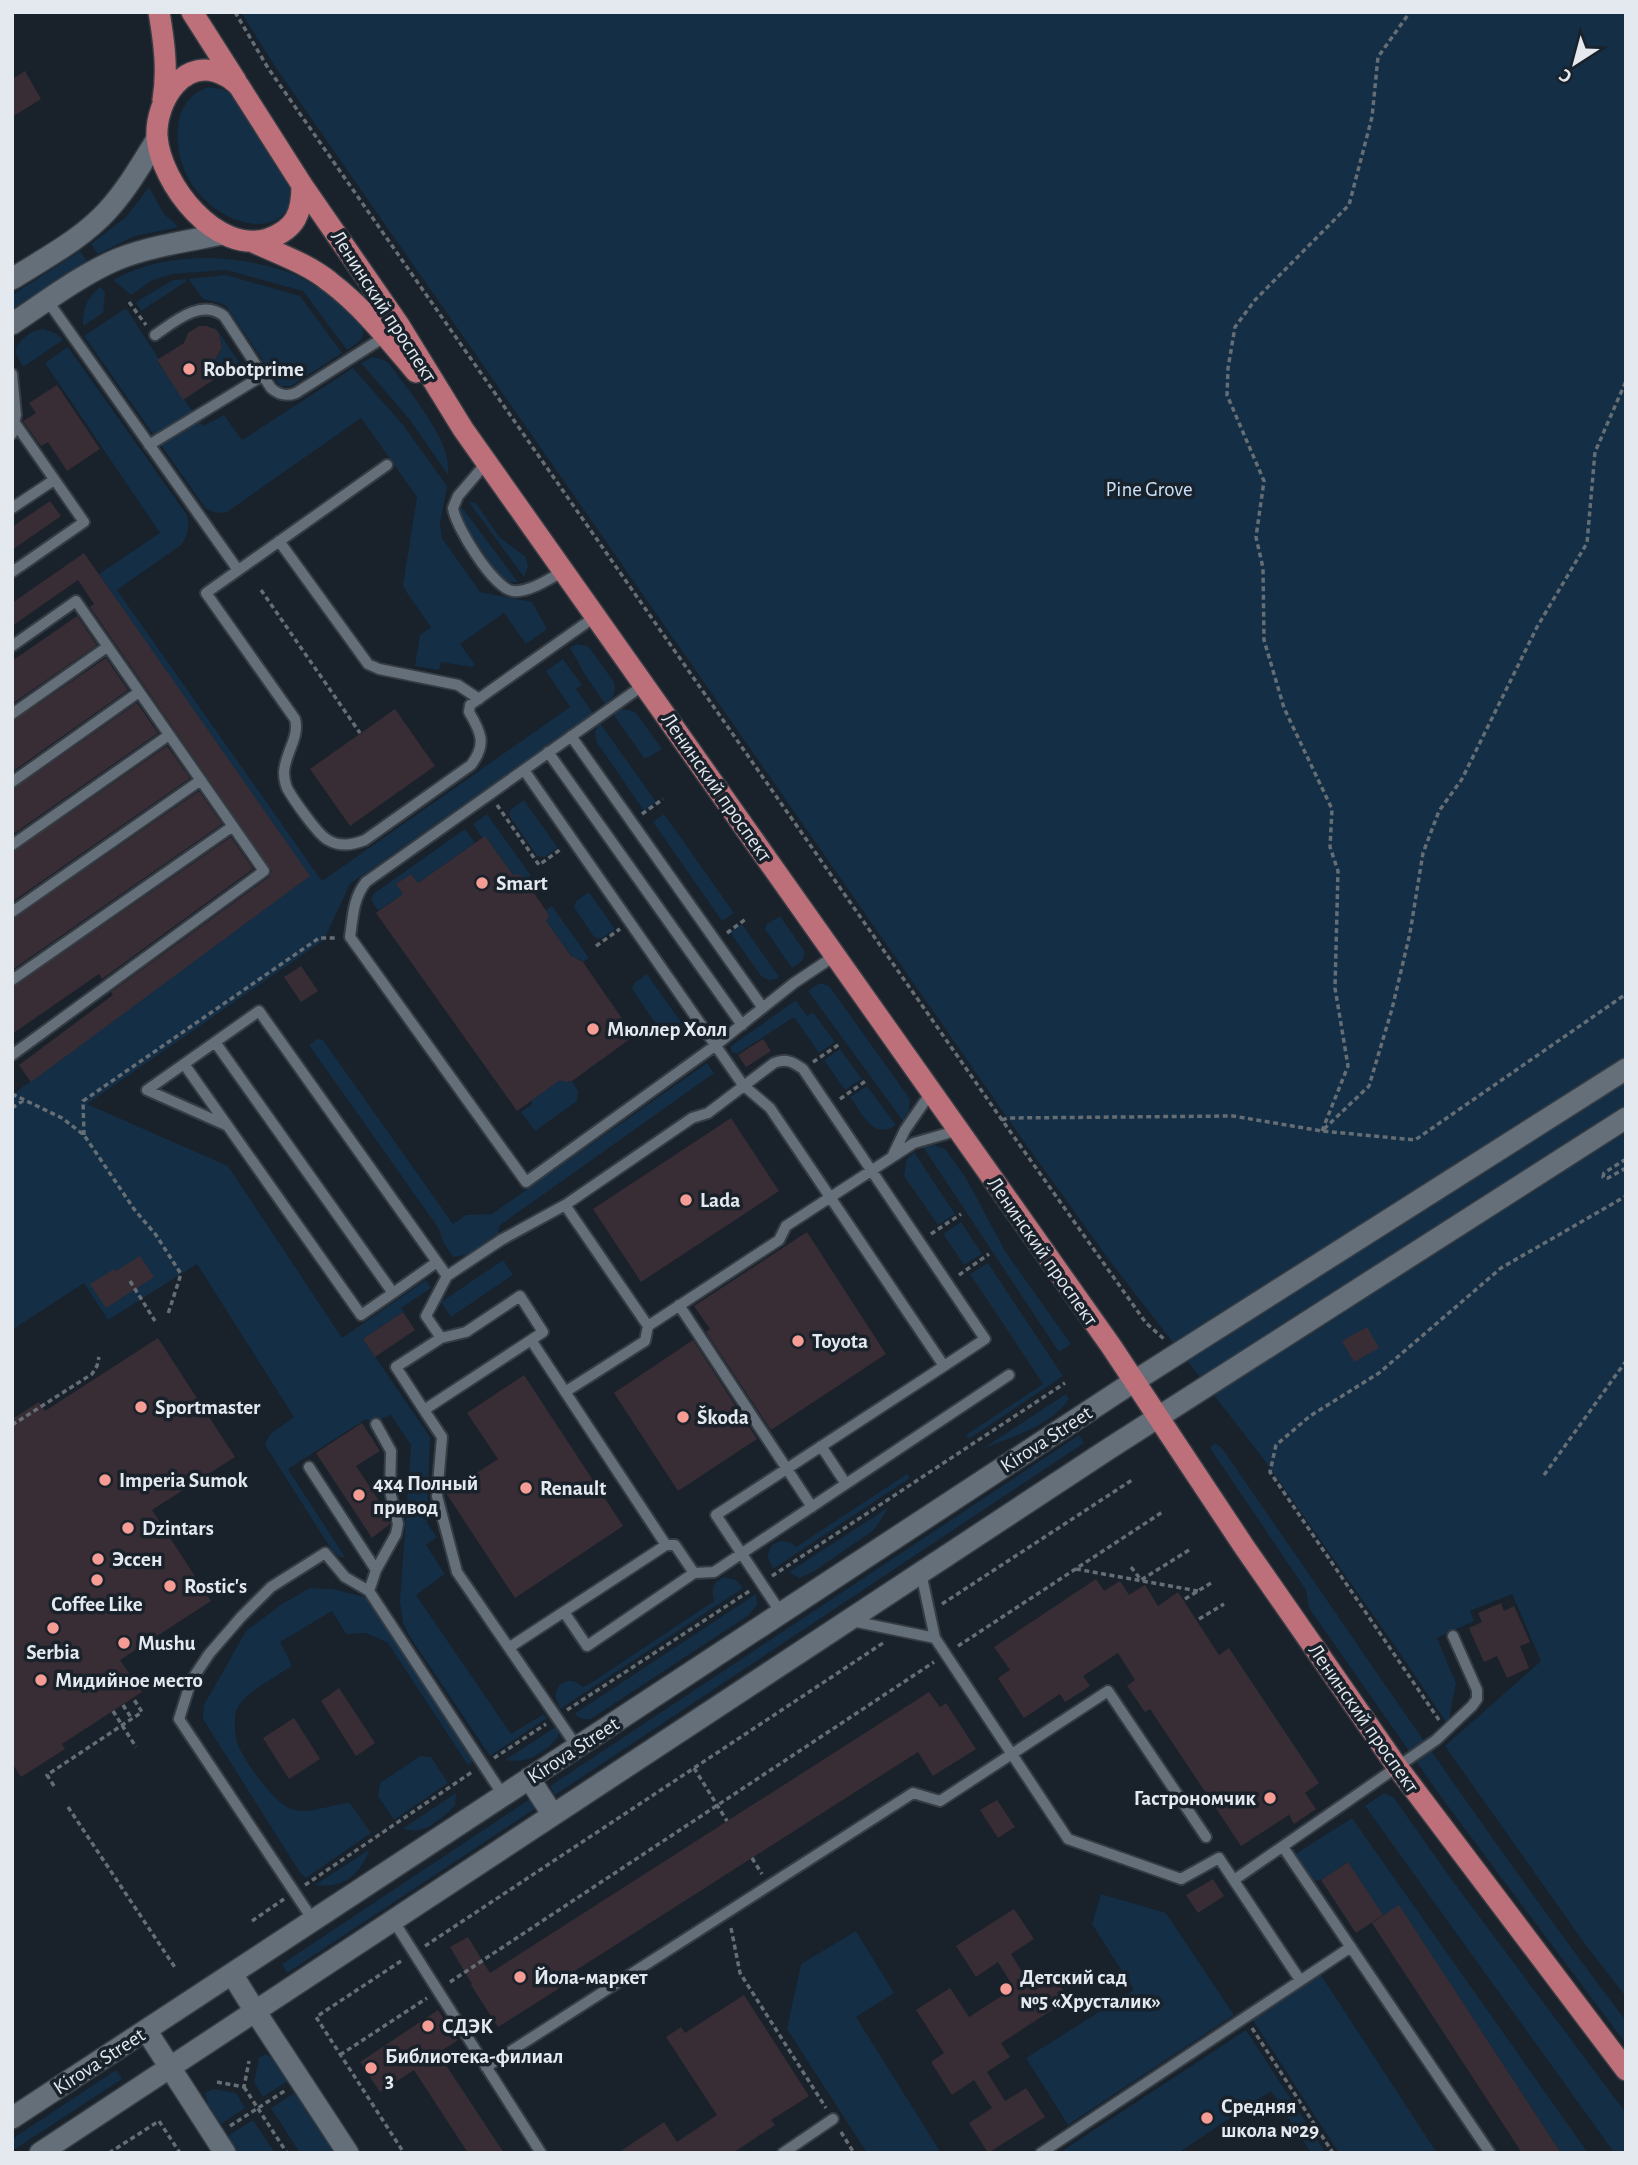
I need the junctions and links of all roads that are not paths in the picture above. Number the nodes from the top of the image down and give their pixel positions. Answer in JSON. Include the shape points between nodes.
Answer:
{"nodes":[{"id":1,"x":159,"y":12,"type":"edge"},
{"id":2,"x":192,"y":12,"type":"edge"},
{"id":3,"x":239,"y":86,"type":"junction"},
{"id":4,"x":163,"y":100,"type":"junction"},
{"id":5,"x":157,"y":139,"type":"junction"},
{"id":6,"x":302,"y":185,"type":"junction"},
{"id":7,"x":223,"y":234,"type":"junction"},
{"id":8,"x":253,"y":242,"type":"junction"},
{"id":9,"x":12,"y":279,"type":"edge"},
{"id":10,"x":47,"y":300,"type":"junction"},
{"id":11,"x":12,"y":324,"type":"edge"},
{"id":12,"x":155,"y":335,"type":"road end"},
{"id":13,"x":386,"y":336,"type":"junction"},
{"id":14,"x":12,"y":373,"type":"edge"},
{"id":15,"x":262,"y":376,"type":"junction"},
{"id":16,"x":13,"y":428,"type":"edge"},
{"id":17,"x":463,"y":429,"type":"junction"},
{"id":18,"x":149,"y":445,"type":"junction"},
{"id":19,"x":486,"y":462,"type":"junction"},
{"id":20,"x":387,"y":466,"type":"dead end"},
{"id":21,"x":54,"y":480,"type":"junction"},
{"id":22,"x":12,"y":508,"type":"edge"},
{"id":23,"x":279,"y":541,"type":"junction"},
{"id":24,"x":238,"y":570,"type":"junction"},
{"id":25,"x":564,"y":571,"type":"junction"},
{"id":26,"x":12,"y":572,"type":"edge"},
{"id":27,"x":596,"y":616,"type":"junction"},
{"id":28,"x":12,"y":646,"type":"edge"},
{"id":29,"x":107,"y":646,"type":"junction"},
{"id":30,"x":645,"y":684,"type":"junction"},
{"id":31,"x":139,"y":692,"type":"junction"},
{"id":32,"x":479,"y":699,"type":"junction"},
{"id":33,"x":12,"y":714,"type":"edge"},
{"id":34,"x":169,"y":735,"type":"junction"},
{"id":35,"x":571,"y":736,"type":"junction"},
{"id":36,"x":548,"y":752,"type":"junction"},
{"id":37,"x":524,"y":770,"type":"junction"},
{"id":38,"x":201,"y":780,"type":"junction"},
{"id":39,"x":12,"y":782,"type":"edge"},
{"id":40,"x":233,"y":826,"type":"junction"},
{"id":41,"x":12,"y":845,"type":"edge"},
{"id":42,"x":12,"y":912,"type":"edge"},
{"id":43,"x":835,"y":955,"type":"junction"},
{"id":44,"x":12,"y":981,"type":"edge"},
{"id":45,"x":763,"y":1008,"type":"junction"},
{"id":46,"x":742,"y":1025,"type":"junction"},
{"id":47,"x":215,"y":1042,"type":"junction"},
{"id":48,"x":716,"y":1045,"type":"junction"},
{"id":49,"x":12,"y":1055,"type":"edge"},
{"id":50,"x":184,"y":1064,"type":"junction"},
{"id":51,"x":1626,"y":1069,"type":"edge"},
{"id":52,"x":743,"y":1085,"type":"junction"},
{"id":53,"x":932,"y":1091,"type":"junction"},
{"id":54,"x":1626,"y":1118,"type":"edge"},
{"id":55,"x":228,"y":1125,"type":"junction"},
{"id":56,"x":959,"y":1130,"type":"junction"},
{"id":57,"x":892,"y":1157,"type":"junction"},
{"id":58,"x":871,"y":1170,"type":"junction"},
{"id":59,"x":829,"y":1198,"type":"junction"},
{"id":60,"x":565,"y":1205,"type":"junction"},
{"id":61,"x":437,"y":1262,"type":"junction"},
{"id":62,"x":447,"y":1276,"type":"junction"},
{"id":63,"x":393,"y":1293,"type":"junction"},
{"id":64,"x":679,"y":1305,"type":"junction"},
{"id":65,"x":648,"y":1326,"type":"junction"},
{"id":66,"x":441,"y":1338,"type":"junction"},
{"id":67,"x":531,"y":1340,"type":"junction"},
{"id":68,"x":944,"y":1366,"type":"junction"},
{"id":69,"x":1009,"y":1375,"type":"dead end"},
{"id":70,"x":1133,"y":1382,"type":"junction"},
{"id":71,"x":565,"y":1392,"type":"junction"},
{"id":72,"x":424,"y":1410,"type":"junction"},
{"id":73,"x":1157,"y":1418,"type":"junction"},
{"id":74,"x":376,"y":1424,"type":"dead end"},
{"id":75,"x":821,"y":1446,"type":"junction"},
{"id":76,"x":309,"y":1468,"type":"dead end"},
{"id":77,"x":787,"y":1468,"type":"junction"},
{"id":78,"x":846,"y":1484,"type":"junction"},
{"id":79,"x":812,"y":1507,"type":"junction"},
{"id":80,"x":666,"y":1545,"type":"junction"},
{"id":81,"x":742,"y":1554,"type":"junction"},
{"id":82,"x":376,"y":1570,"type":"junction"},
{"id":83,"x":694,"y":1573,"type":"junction"},
{"id":84,"x":921,"y":1573,"type":"junction"},
{"id":85,"x":369,"y":1591,"type":"junction"},
{"id":86,"x":564,"y":1612,"type":"junction"},
{"id":87,"x":781,"y":1613,"type":"junction"},
{"id":88,"x":849,"y":1620,"type":"junction"},
{"id":89,"x":1453,"y":1636,"type":"dead end"},
{"id":90,"x":934,"y":1638,"type":"junction"},
{"id":91,"x":510,"y":1647,"type":"junction"},
{"id":92,"x":577,"y":1747,"type":"junction"},
{"id":93,"x":1012,"y":1754,"type":"junction"},
{"id":94,"x":1398,"y":1768,"type":"junction"},
{"id":95,"x":529,"y":1778,"type":"junction"},
{"id":96,"x":503,"y":1795,"type":"junction"},
{"id":97,"x":554,"y":1815,"type":"junction"},
{"id":98,"x":1206,"y":1837,"type":"dead end"},
{"id":99,"x":1283,"y":1847,"type":"junction"},
{"id":100,"x":1234,"y":1880,"type":"junction"},
{"id":101,"x":313,"y":1920,"type":"junction"},
{"id":102,"x":393,"y":1920,"type":"junction"},
{"id":103,"x":1351,"y":1947,"type":"junction"},
{"id":104,"x":232,"y":1974,"type":"junction"},
{"id":105,"x":1300,"y":1980,"type":"junction"},
{"id":106,"x":255,"y":2011,"type":"junction"},
{"id":107,"x":146,"y":2030,"type":"junction"},
{"id":108,"x":169,"y":2067,"type":"junction"},
{"id":109,"x":486,"y":2067,"type":"junction"},
{"id":110,"x":1626,"y":2070,"type":"edge"},
{"id":111,"x":12,"y":2118,"type":"edge"},
{"id":112,"x":833,"y":2119,"type":"road end"},
{"id":113,"x":222,"y":2146,"type":"edge"},
{"id":114,"x":40,"y":2153,"type":"edge"},
{"id":115,"x":348,"y":2153,"type":"edge"},
{"id":116,"x":541,"y":2153,"type":"edge"},
{"id":117,"x":783,"y":2153,"type":"edge"},
{"id":118,"x":1041,"y":2153,"type":"edge"},
{"id":119,"x":1490,"y":2153,"type":"edge"}],
"edges":[{"from":1,"to":4,"type":"main road","via":[[167,80]]},
{"from":2,"to":3,"type":"main road"},
{"from":3,"to":4,"type":"main road","via":[[225,75],[197,71],[184,76]]},
{"from":3,"to":6,"type":"main road"},
{"from":4,"to":5,"type":"main road"},
{"from":5,"to":7,"type":"main road","via":[[177,190],[202,219]]},
{"from":5,"to":9,"type":"main road","via":[[107,211]]},
{"from":6,"to":8,"type":"main road","via":[[300,211],[293,222],[279,233]]},
{"from":6,"to":17,"type":"main road","name":"Ленинский проспект"},
{"from":7,"to":8,"type":"main road"},
{"from":7,"to":10,"type":"main road","via":[[119,259]]},
{"from":8,"to":13,"type":"main road","name":"Ленинский проспект","via":[[328,280]]},
{"from":10,"to":11,"type":"main road"},
{"from":10,"to":18,"type":"lane"},
{"from":12,"to":15,"type":"lane","via":[[193,311],[218,312]]},
{"from":13,"to":15,"type":"lane","via":[[289,396],[276,393]]},
{"from":13,"to":17,"type":"main road","name":"Ленинский проспект"},
{"from":14,"to":16,"type":"lane"},
{"from":15,"to":18,"type":"lane"},
{"from":16,"to":21,"type":"lane"},
{"from":17,"to":19,"type":"main road","name":"Ленинский проспект"},
{"from":18,"to":24,"type":"lane"},
{"from":19,"to":25,"type":"main road","name":"Ленинский проспект"},
{"from":19,"to":25,"type":"lane","via":[[453,508],[458,526],[492,577],[502,587],[519,591]]},
{"from":20,"to":23,"type":"lane"},
{"from":21,"to":22,"type":"lane"},
{"from":21,"to":26,"type":"lane","via":[[83,522]]},
{"from":23,"to":24,"type":"lane"},
{"from":23,"to":32,"type":"lane","via":[[368,664],[458,685]]},
{"from":24,"to":32,"type":"lane","via":[[206,593],[295,719],[296,732],[285,761],[286,786],[327,840],[342,845],[365,840],[471,765],[481,739],[469,708]]},
{"from":25,"to":27,"type":"main road","name":"Ленинский проспект"},
{"from":27,"to":30,"type":"main road","name":"Ленинский проспект"},
{"from":27,"to":32,"type":"lane"},
{"from":28,"to":29,"type":"lane","via":[[76,601]]},
{"from":29,"to":31,"type":"lane"},
{"from":29,"to":33,"type":"lane"},
{"from":30,"to":35,"type":"lane"},
{"from":30,"to":43,"type":"main road","name":"Ленинский проспект"},
{"from":31,"to":34,"type":"lane"},
{"from":31,"to":39,"type":"lane"},
{"from":34,"to":38,"type":"lane"},
{"from":34,"to":41,"type":"lane"},
{"from":35,"to":36,"type":"lane"},
{"from":35,"to":45,"type":"lane"},
{"from":36,"to":37,"type":"lane"},
{"from":36,"to":46,"type":"lane"},
{"from":37,"to":48,"type":"lane"},
{"from":37,"to":48,"type":"lane","via":[[366,882],[355,901],[350,937],[526,1182]]},
{"from":38,"to":40,"type":"lane"},
{"from":38,"to":42,"type":"lane"},
{"from":40,"to":44,"type":"lane"},
{"from":40,"to":49,"type":"lane","via":[[264,871]]},
{"from":43,"to":45,"type":"lane"},
{"from":43,"to":53,"type":"main road","name":"Ленинский проспект"},
{"from":45,"to":46,"type":"lane"},
{"from":46,"to":48,"type":"lane"},
{"from":47,"to":50,"type":"lane"},
{"from":47,"to":61,"type":"lane","via":[[259,1011]]},
{"from":47,"to":63,"type":"lane"},
{"from":48,"to":52,"type":"lane"},
{"from":50,"to":55,"type":"lane"},
{"from":50,"to":55,"type":"lane","via":[[148,1090]]},
{"from":51,"to":70,"type":"main road","name":"Kirova Street"},
{"from":52,"to":58,"type":"lane","via":[[781,1060],[803,1069]]},
{"from":52,"to":59,"type":"lane","via":[[770,1108]]},
{"from":52,"to":60,"type":"lane","via":[[708,1113],[692,1118]]},
{"from":53,"to":56,"type":"main road","name":"Ленинский проспект"},
{"from":53,"to":57,"type":"lane"},
{"from":54,"to":73,"type":"main road","name":"Kirova Street"},
{"from":55,"to":63,"type":"lane","via":[[361,1315]]},
{"from":56,"to":57,"type":"lane","via":[[914,1143]]},
{"from":56,"to":70,"type":"main road","name":"Ленинский проспект"},
{"from":57,"to":58,"type":"lane"},
{"from":58,"to":59,"type":"lane"},
{"from":58,"to":68,"type":"lane","via":[[985,1339]]},
{"from":59,"to":64,"type":"lane","via":[[786,1226],[779,1240]]},
{"from":59,"to":68,"type":"lane"},
{"from":60,"to":62,"type":"lane"},
{"from":60,"to":65,"type":"lane"},
{"from":61,"to":62,"type":"lane"},
{"from":61,"to":63,"type":"lane"},
{"from":62,"to":66,"type":"lane","via":[[426,1316]]},
{"from":64,"to":65,"type":"lane"},
{"from":64,"to":77,"type":"lane"},
{"from":65,"to":71,"type":"lane","via":[[645,1340]]},
{"from":66,"to":67,"type":"lane","via":[[466,1332],[520,1296],[543,1332]]},
{"from":66,"to":72,"type":"lane","via":[[396,1367]]},
{"from":67,"to":71,"type":"lane"},
{"from":67,"to":72,"type":"lane"},
{"from":68,"to":75,"type":"lane"},
{"from":69,"to":78,"type":"lane"},
{"from":70,"to":73,"type":"main road","name":"Ленинский проспект"},
{"from":70,"to":87,"type":"main road","name":"Kirova Street"},
{"from":71,"to":80,"type":"lane"},
{"from":72,"to":91,"type":"lane","via":[[442,1437],[437,1496],[457,1572]]},
{"from":73,"to":84,"type":"main road","name":"Kirova Street"},
{"from":73,"to":94,"type":"main road","name":"Ленинский проспект"},
{"from":74,"to":82,"type":"lane","via":[[391,1451],[390,1491],[398,1524]]},
{"from":75,"to":77,"type":"lane"},
{"from":75,"to":78,"type":"lane"},
{"from":76,"to":82,"type":"lane"},
{"from":77,"to":79,"type":"lane"},
{"from":77,"to":81,"type":"lane","via":[[716,1515]]},
{"from":78,"to":79,"type":"lane"},
{"from":79,"to":81,"type":"lane"},
{"from":80,"to":83,"type":"lane","via":[[675,1545]]},
{"from":80,"to":86,"type":"lane"},
{"from":81,"to":83,"type":"lane","via":[[714,1572]]},
{"from":81,"to":87,"type":"lane"},
{"from":82,"to":85,"type":"lane"},
{"from":83,"to":86,"type":"lane","via":[[587,1646]]},
{"from":84,"to":88,"type":"main road","name":"Kirova Street"},
{"from":84,"to":90,"type":"lane"},
{"from":85,"to":96,"type":"lane"},
{"from":85,"to":101,"type":"lane","via":[[345,1577],[325,1553],[271,1587],[209,1654],[191,1681],[180,1719]]},
{"from":86,"to":91,"type":"lane"},
{"from":87,"to":92,"type":"main road","name":"Kirova Street"},
{"from":88,"to":90,"type":"lane"},
{"from":88,"to":97,"type":"main road","name":"Kirova Street"},
{"from":89,"to":94,"type":"lane","via":[[1477,1699],[1447,1731]]},
{"from":90,"to":93,"type":"lane"},
{"from":91,"to":92,"type":"lane"},
{"from":92,"to":95,"type":"main road","name":"Kirova Street"},
{"from":93,"to":98,"type":"lane","via":[[1108,1691]]},
{"from":93,"to":100,"type":"lane","via":[[1068,1839],[1181,1879],[1219,1858]]},
{"from":93,"to":109,"type":"lane","via":[[940,1801],[912,1793]]},
{"from":94,"to":99,"type":"lane"},
{"from":94,"to":110,"type":"main road","name":"Ленинский проспект"},
{"from":95,"to":96,"type":"main road","name":"Kirova Street"},
{"from":95,"to":97,"type":"main road"},
{"from":96,"to":101,"type":"main road","name":"Kirova Street"},
{"from":97,"to":102,"type":"main road","name":"Kirova Street"},
{"from":99,"to":100,"type":"lane"},
{"from":99,"to":103,"type":"lane"},
{"from":100,"to":105,"type":"lane"},
{"from":101,"to":104,"type":"main road","name":"Kirova Street"},
{"from":102,"to":106,"type":"main road","name":"Kirova Street"},
{"from":102,"to":109,"type":"lane"},
{"from":103,"to":105,"type":"lane"},
{"from":103,"to":119,"type":"lane"},
{"from":104,"to":106,"type":"main road"},
{"from":104,"to":107,"type":"main road","name":"Kirova Street"},
{"from":105,"to":118,"type":"lane"},
{"from":106,"to":108,"type":"main road","name":"Kirova Street"},
{"from":106,"to":115,"type":"main road"},
{"from":107,"to":108,"type":"main road"},
{"from":107,"to":111,"type":"main road","name":"Kirova Street"},
{"from":108,"to":113,"type":"main road"},
{"from":108,"to":114,"type":"main road","name":"Kirova Street"},
{"from":109,"to":116,"type":"lane"},
{"from":112,"to":117,"type":"lane"}]}
